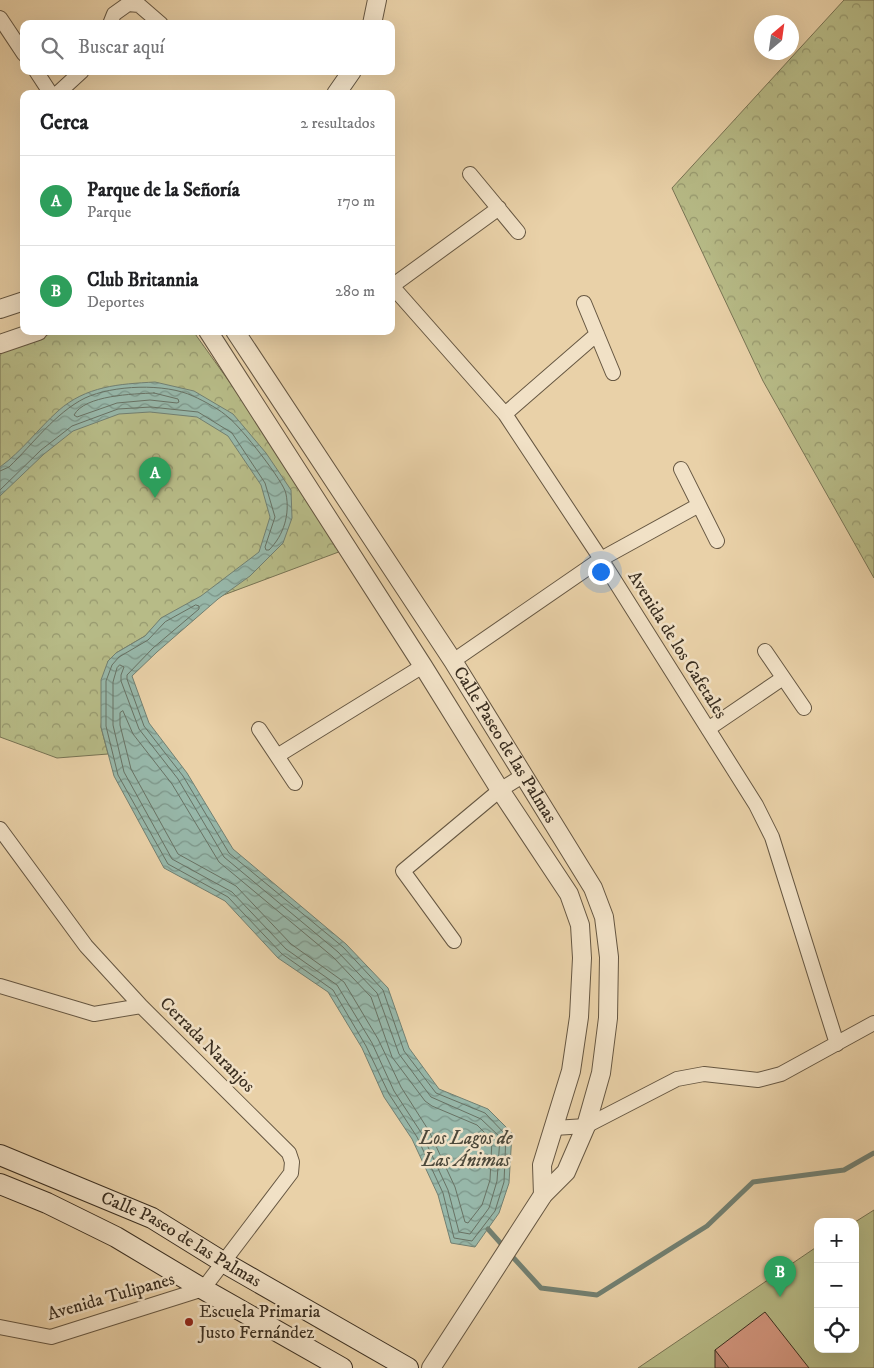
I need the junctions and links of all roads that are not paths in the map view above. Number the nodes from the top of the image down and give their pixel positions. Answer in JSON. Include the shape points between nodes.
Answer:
{"nodes":[{"id":1,"x":377,"y":0,"type":"edge"},
{"id":2,"x":0,"y":18,"type":"edge"},
{"id":3,"x":112,"y":20,"type":"edge"},
{"id":4,"x":157,"y":20,"type":"edge"},
{"id":5,"x":373,"y":20,"type":"edge"},
{"id":6,"x":20,"y":48,"type":"edge"},
{"id":7,"x":39,"y":75,"type":"edge"},
{"id":8,"x":78,"y":75,"type":"edge"},
{"id":9,"x":349,"y":75,"type":"edge"},
{"id":10,"x":48,"y":90,"type":"edge"},
{"id":11,"x":61,"y":90,"type":"edge"},
{"id":12,"x":339,"y":90,"type":"edge"},
{"id":13,"x":470,"y":174,"type":"dead end"},
{"id":14,"x":499,"y":208,"type":"junction"},
{"id":15,"x":518,"y":232,"type":"dead end"},
{"id":16,"x":395,"y":283,"type":"edge"},
{"id":17,"x":395,"y":288,"type":"edge"},
{"id":18,"x":20,"y":302,"type":"edge"},
{"id":19,"x":584,"y":303,"type":"dead end"},
{"id":20,"x":0,"y":309,"type":"edge"},
{"id":21,"x":597,"y":334,"type":"junction"},
{"id":22,"x":26,"y":335,"type":"edge"},
{"id":23,"x":211,"y":335,"type":"edge"},
{"id":24,"x":238,"y":335,"type":"edge"},
{"id":25,"x":0,"y":344,"type":"edge"},
{"id":26,"x":613,"y":373,"type":"dead end"},
{"id":27,"x":506,"y":414,"type":"junction"},
{"id":28,"x":681,"y":469,"type":"dead end"},
{"id":29,"x":699,"y":505,"type":"junction"},
{"id":30,"x":717,"y":541,"type":"dead end"},
{"id":31,"x":601,"y":559,"type":"junction"},
{"id":32,"x":415,"y":604,"type":"junction"},
{"id":33,"x":392,"y":618,"type":"junction"},
{"id":34,"x":765,"y":651,"type":"dead end"},
{"id":35,"x":453,"y":661,"type":"junction"},
{"id":36,"x":423,"y":666,"type":"junction"},
{"id":37,"x":783,"y":678,"type":"junction"},
{"id":38,"x":804,"y":708,"type":"dead end"},
{"id":39,"x":708,"y":729,"type":"junction"},
{"id":40,"x":259,"y":730,"type":"dead end"},
{"id":41,"x":277,"y":756,"type":"junction"},
{"id":42,"x":524,"y":775,"type":"junction"},
{"id":43,"x":295,"y":783,"type":"dead end"},
{"id":44,"x":500,"y":790,"type":"junction"},
{"id":45,"x":0,"y":829,"type":"edge"},
{"id":46,"x":454,"y":941,"type":"dead end"},
{"id":47,"x":0,"y":986,"type":"edge"},
{"id":48,"x":141,"y":1006,"type":"junction"},
{"id":49,"x":874,"y":1023,"type":"edge"},
{"id":50,"x":837,"y":1044,"type":"junction"},
{"id":51,"x":586,"y":1126,"type":"junction"},
{"id":52,"x":554,"y":1128,"type":"junction"},
{"id":53,"x":0,"y":1155,"type":"edge"},
{"id":54,"x":0,"y":1184,"type":"edge"},
{"id":55,"x":543,"y":1195,"type":"junction"},
{"id":56,"x":222,"y":1262,"type":"junction"},
{"id":57,"x":203,"y":1289,"type":"junction"},
{"id":58,"x":0,"y":1327,"type":"edge"},
{"id":59,"x":342,"y":1368,"type":"edge"},
{"id":60,"x":408,"y":1368,"type":"edge"},
{"id":61,"x":431,"y":1368,"type":"edge"}],
"edges":[{"from":1,"to":5,"type":"street"},
{"from":2,"to":6,"type":"street"},
{"from":3,"to":4,"type":"street","via":[[114,14],[128,4],[140,5]]},
{"from":7,"to":10,"type":"street"},
{"from":8,"to":11,"type":"street"},
{"from":9,"to":12,"type":"street"},
{"from":13,"to":14,"type":"street"},
{"from":14,"to":15,"type":"street"},
{"from":14,"to":16,"type":"street"},
{"from":17,"to":27,"type":"street","name":"Avenida de los Cafetales"},
{"from":18,"to":20,"type":"street"},
{"from":19,"to":21,"type":"street"},
{"from":21,"to":26,"type":"street"},
{"from":21,"to":27,"type":"street"},
{"from":22,"to":25,"type":"street"},
{"from":23,"to":33,"type":"street","name":"Calle Paseo de las Palmas"},
{"from":24,"to":32,"type":"street","name":"Calle Paseo de las Palmas"},
{"from":27,"to":31,"type":"street","name":"Avenida de los Cafetales"},
{"from":28,"to":29,"type":"street"},
{"from":29,"to":30,"type":"street"},
{"from":29,"to":31,"type":"street"},
{"from":31,"to":35,"type":"street"},
{"from":31,"to":39,"type":"street","name":"Avenida de los Cafetales"},
{"from":32,"to":33,"type":"street"},
{"from":32,"to":35,"type":"street","name":"Calle Paseo de las Palmas"},
{"from":33,"to":36,"type":"street","name":"Calle Paseo de las Palmas"},
{"from":34,"to":37,"type":"street"},
{"from":35,"to":42,"type":"street","name":"Calle Paseo de las Palmas"},
{"from":36,"to":41,"type":"street"},
{"from":36,"to":44,"type":"street","name":"Calle Paseo de las Palmas"},
{"from":37,"to":38,"type":"street"},
{"from":37,"to":39,"type":"street"},
{"from":39,"to":50,"type":"street","name":"Avenida de los Cafetales","via":[[772,836]]},
{"from":40,"to":41,"type":"street"},
{"from":41,"to":43,"type":"street"},
{"from":42,"to":44,"type":"street"},
{"from":42,"to":51,"type":"street","name":"Calle Paseo de las Palmas","via":[[593,888],[604,917],[609,957],[608,1018],[600,1073]]},
{"from":44,"to":46,"type":"street","via":[[403,871]]},
{"from":44,"to":52,"type":"street","name":"Calle Paseo de las Palmas","via":[[569,894],[580,925],[579,1017],[571,1071]]},
{"from":45,"to":48,"type":"street","name":"Cerrada Naranjos","via":[[86,946]]},
{"from":47,"to":48,"type":"street","via":[[94,1014]]},
{"from":48,"to":56,"type":"street","name":"Cerrada Naranjos","via":[[289,1153],[292,1162],[291,1173]]},
{"from":49,"to":50,"type":"street"},
{"from":50,"to":51,"type":"street","via":[[781,1074],[758,1080],[704,1074],[677,1079]]},
{"from":51,"to":52,"type":"street"},
{"from":51,"to":55,"type":"street","name":"Calle Paseo de las Palmas","via":[[566,1172]]},
{"from":52,"to":55,"type":"street","name":"Calle Paseo de las Palmas","via":[[542,1165]]},
{"from":53,"to":56,"type":"main road","name":"Calle Paseo de las Palmas","via":[[152,1218]]},
{"from":54,"to":57,"type":"main road","name":"Calle Paseo de las Palmas","via":[[116,1237]]},
{"from":55,"to":61,"type":"street","name":"Calle Paseo de las Palmas"},
{"from":56,"to":57,"type":"street","name":"Cerrada Naranjos"},
{"from":56,"to":60,"type":"main road","name":"Calle Paseo de las Palmas"},
{"from":57,"to":58,"type":"street","name":"Avenida Tulipanes","via":[[51,1337]]},
{"from":57,"to":59,"type":"main road","name":"Calle Paseo de las Palmas"}]}
